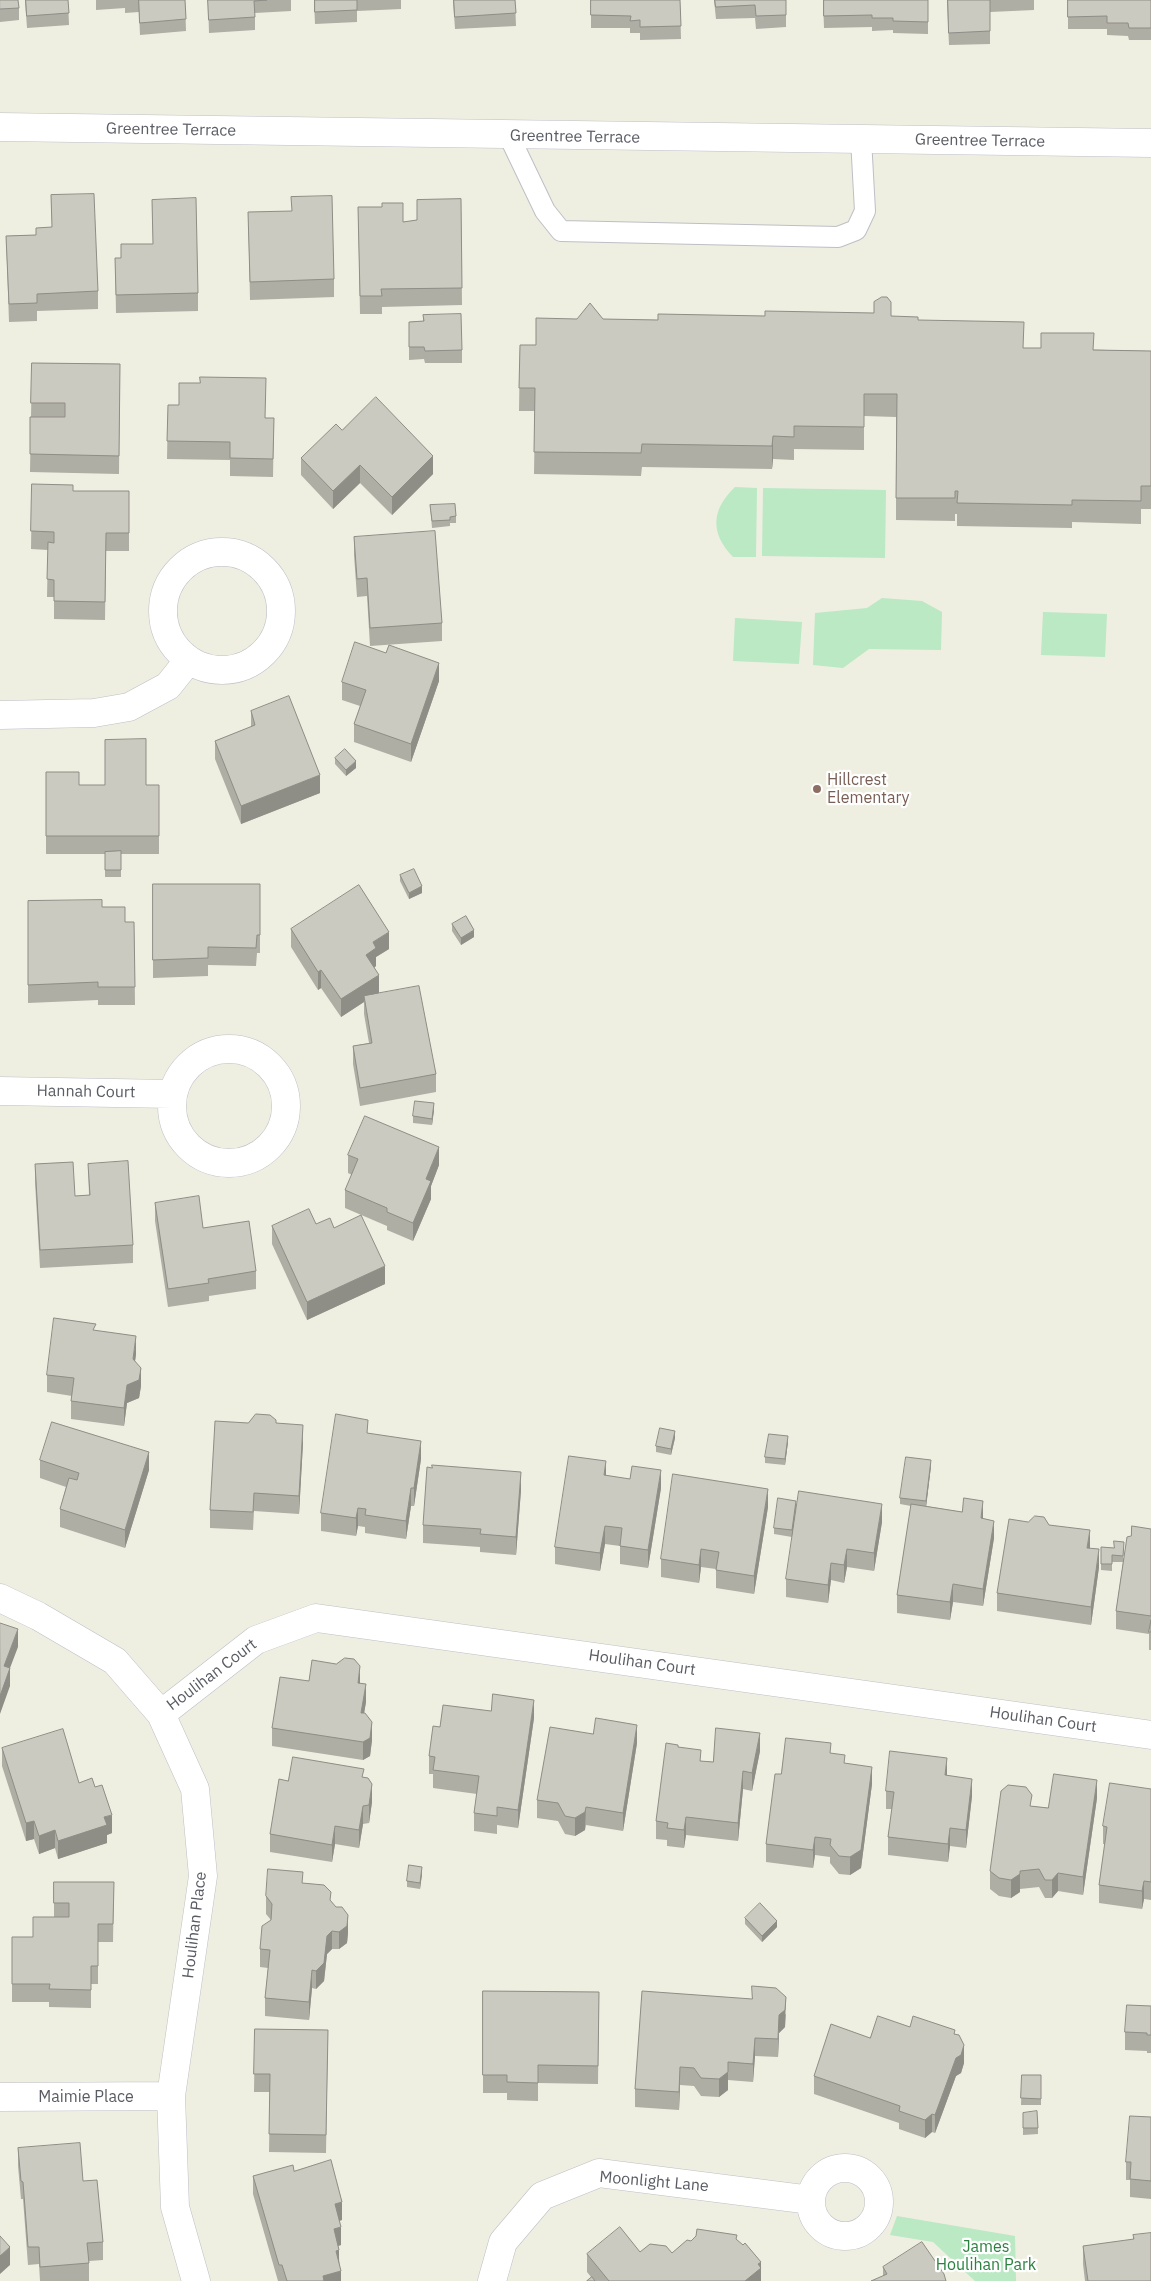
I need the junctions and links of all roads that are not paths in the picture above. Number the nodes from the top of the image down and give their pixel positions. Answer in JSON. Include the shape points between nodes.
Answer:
{"nodes":[{"id":1,"x":0,"y":127,"type":"edge"},
{"id":2,"x":509,"y":136,"type":"junction"},
{"id":3,"x":861,"y":139,"type":"junction"},
{"id":4,"x":1151,"y":143,"type":"edge"},
{"id":5,"x":188,"y":661,"type":"junction"},
{"id":6,"x":0,"y":715,"type":"edge"},
{"id":7,"x":0,"y":1091,"type":"edge"},
{"id":8,"x":172,"y":1094,"type":"junction"},
{"id":9,"x":0,"y":1598,"type":"edge"},
{"id":10,"x":161,"y":1714,"type":"junction"},
{"id":11,"x":1151,"y":1735,"type":"edge"},
{"id":12,"x":172,"y":2096,"type":"junction"},
{"id":13,"x":0,"y":2097,"type":"edge"},
{"id":14,"x":811,"y":2200,"type":"dead end"},
{"id":15,"x":196,"y":2281,"type":"edge"},
{"id":16,"x":492,"y":2281,"type":"edge"}],
"edges":[{"from":1,"to":2,"type":"street","name":"Greentree Terrace"},
{"from":2,"to":3,"type":"street","name":"Greentree Terrace"},
{"from":2,"to":3,"type":"lane","via":[[545,212],[561,230],[838,237],[856,230],[865,211]]},
{"from":3,"to":4,"type":"street","name":"Greentree Terrace"},
{"from":5,"to":5,"type":"street","via":[[206,669],[225,671],[244,667],[260,657],[273,642],[280,624],[281,605],[276,586],[265,570],[249,558],[230,552],[210,553],[192,560],[176,572],[166,590],[162,609],[165,629],[174,647]]},
{"from":5,"to":6,"type":"street","via":[[168,686],[129,707],[94,713]]},
{"from":7,"to":8,"type":"street","name":"Hannah Court"},
{"from":8,"to":8,"type":"street","via":[[176,1130],[186,1145],[200,1156],[217,1162],[235,1164],[268,1149],[286,1117],[286,1097],[280,1078],[267,1062],[237,1049],[211,1050],[193,1060],[180,1075]]},
{"from":9,"to":10,"type":"street","name":"Houlihan Place","via":[[115,1661]]},
{"from":10,"to":11,"type":"street","name":"Houlihan Court","via":[[256,1640],[316,1618]]},
{"from":10,"to":12,"type":"street","name":"Houlihan Place","via":[[195,1789],[203,1876]]},
{"from":12,"to":13,"type":"street","name":"Maimie Place"},
{"from":12,"to":15,"type":"street","name":"Houlihan Place","via":[[175,2207]]},
{"from":14,"to":16,"type":"street","name":"Moonlight Lane","via":[[599,2173],[542,2196],[503,2242]]}]}
